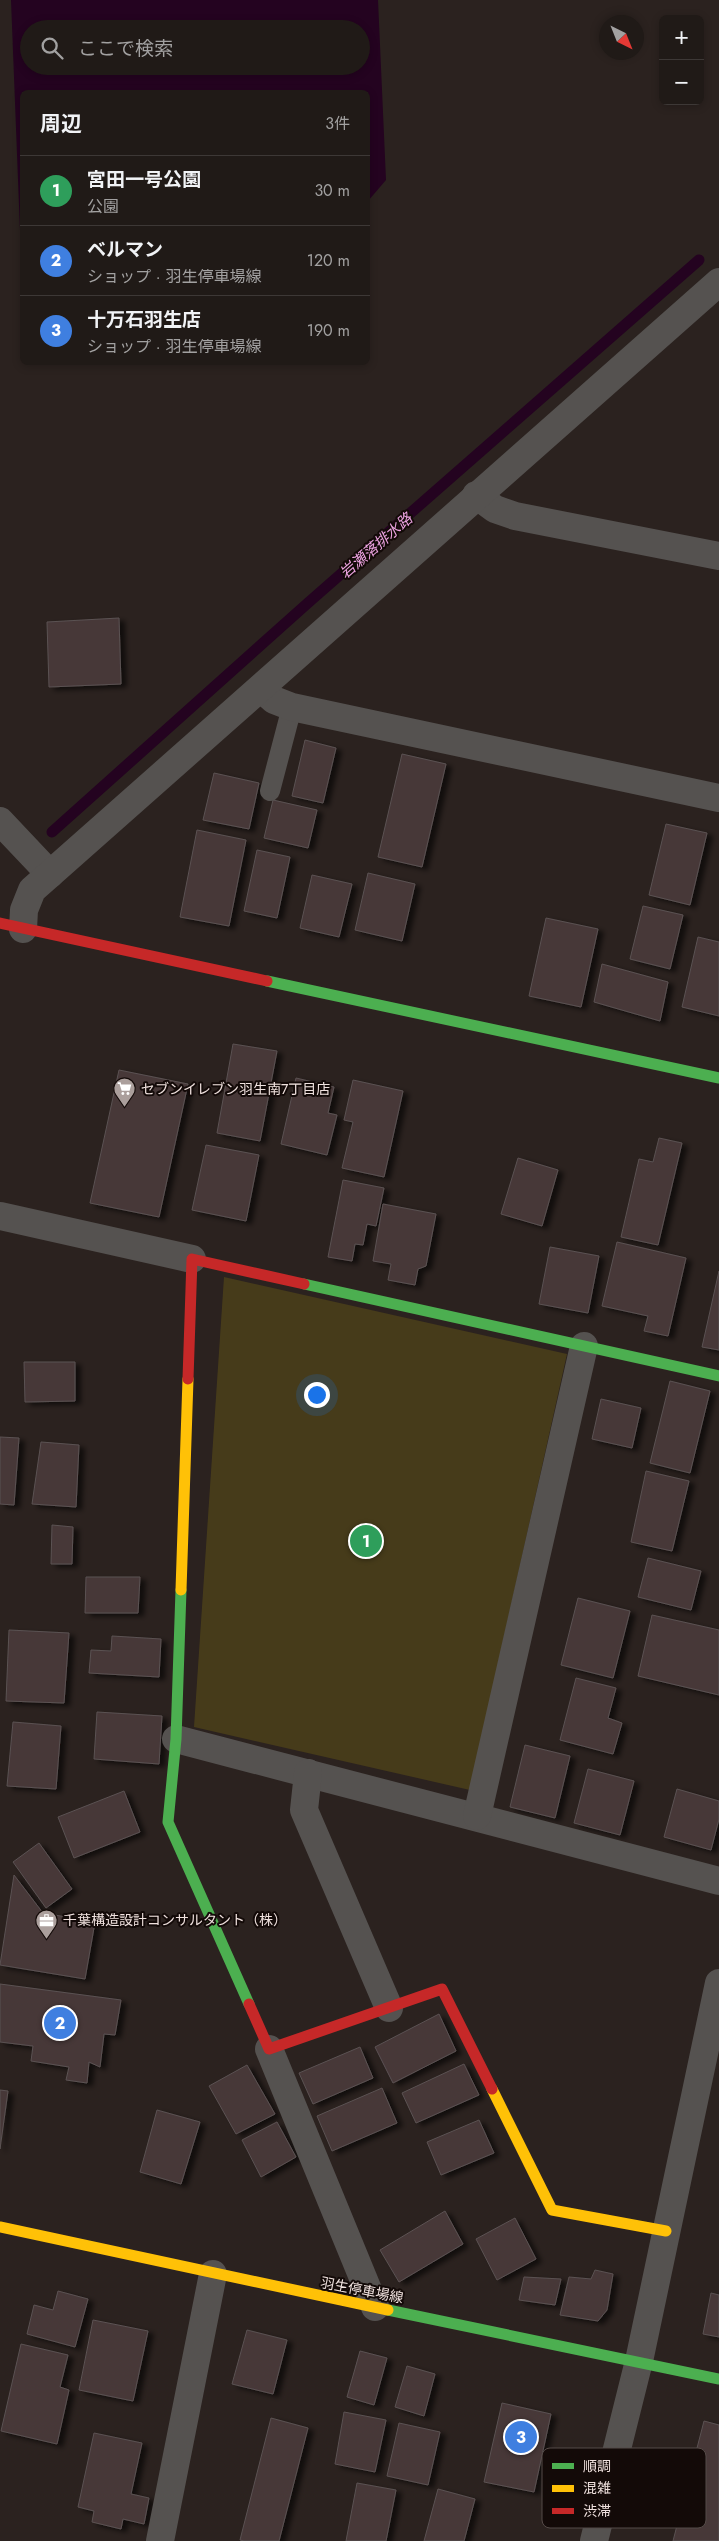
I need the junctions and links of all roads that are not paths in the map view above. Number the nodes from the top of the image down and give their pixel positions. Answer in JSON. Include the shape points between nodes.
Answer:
{"nodes":[{"id":1,"x":719,"y":282,"type":"edge"},
{"id":2,"x":476,"y":495,"type":"junction"},
{"id":3,"x":719,"y":556,"type":"edge"},
{"id":4,"x":262,"y":689,"type":"junction"},
{"id":5,"x":292,"y":707,"type":"junction"},
{"id":6,"x":270,"y":791,"type":"dead end"},
{"id":7,"x":719,"y":798,"type":"edge"},
{"id":8,"x":0,"y":821,"type":"edge"},
{"id":9,"x":50,"y":874,"type":"junction"},
{"id":10,"x":11,"y":926,"type":"edge"},
{"id":11,"x":719,"y":1078,"type":"edge"},
{"id":12,"x":0,"y":1216,"type":"edge"},
{"id":13,"x":192,"y":1259,"type":"junction"},
{"id":14,"x":584,"y":1346,"type":"junction"},
{"id":15,"x":719,"y":1376,"type":"edge"},
{"id":16,"x":176,"y":1739,"type":"junction"},
{"id":17,"x":308,"y":1773,"type":"junction"},
{"id":18,"x":477,"y":1816,"type":"junction"},
{"id":19,"x":719,"y":1881,"type":"edge"},
{"id":20,"x":719,"y":1983,"type":"edge"},
{"id":21,"x":389,"y":2008,"type":"junction"},
{"id":22,"x":713,"y":2039,"type":"edge"},
{"id":23,"x":269,"y":2049,"type":"junction"},
{"id":24,"x":0,"y":2227,"type":"edge"},
{"id":25,"x":666,"y":2231,"type":"junction"},
{"id":26,"x":213,"y":2274,"type":"junction"},
{"id":27,"x":375,"y":2308,"type":"junction"},
{"id":28,"x":639,"y":2361,"type":"junction"},
{"id":29,"x":719,"y":2379,"type":"edge"},
{"id":30,"x":617,"y":2448,"type":"edge"},
{"id":31,"x":597,"y":2528,"type":"edge"},
{"id":32,"x":160,"y":2541,"type":"edge"},
{"id":33,"x":594,"y":2541,"type":"edge"}],
"edges":[{"from":1,"to":2,"type":"street"},
{"from":2,"to":3,"type":"street","via":[[495,509],[515,516]]},
{"from":2,"to":4,"type":"street"},
{"from":4,"to":5,"type":"street","via":[[274,700]]},
{"from":4,"to":9,"type":"street"},
{"from":5,"to":6,"type":"lane"},
{"from":5,"to":7,"type":"street"},
{"from":8,"to":9,"type":"street"},
{"from":9,"to":10,"type":"street","via":[[32,890],[24,910]]},
{"from":10,"to":11,"type":"street"},
{"from":12,"to":13,"type":"street"},
{"from":13,"to":14,"type":"street"},
{"from":13,"to":16,"type":"street"},
{"from":14,"to":15,"type":"street"},
{"from":14,"to":18,"type":"street"},
{"from":16,"to":17,"type":"street"},
{"from":16,"to":23,"type":"street","via":[[168,1822]]},
{"from":17,"to":18,"type":"street"},
{"from":17,"to":21,"type":"street","via":[[304,1810]]},
{"from":18,"to":19,"type":"street"},
{"from":20,"to":22,"type":"street"},
{"from":21,"to":23,"type":"street"},
{"from":21,"to":25,"type":"street","via":[[442,1990],[552,2210]]},
{"from":22,"to":25,"type":"street"},
{"from":23,"to":27,"type":"street"},
{"from":24,"to":26,"type":"street","name":"羽生停車場線"},
{"from":25,"to":28,"type":"street"},
{"from":26,"to":27,"type":"street","name":"羽生停車場線"},
{"from":26,"to":32,"type":"street"},
{"from":27,"to":28,"type":"street","name":"羽生停車場線"},
{"from":28,"to":29,"type":"street","name":"羽生停車場線"},
{"from":28,"to":30,"type":"street"},
{"from":31,"to":33,"type":"street"}]}
